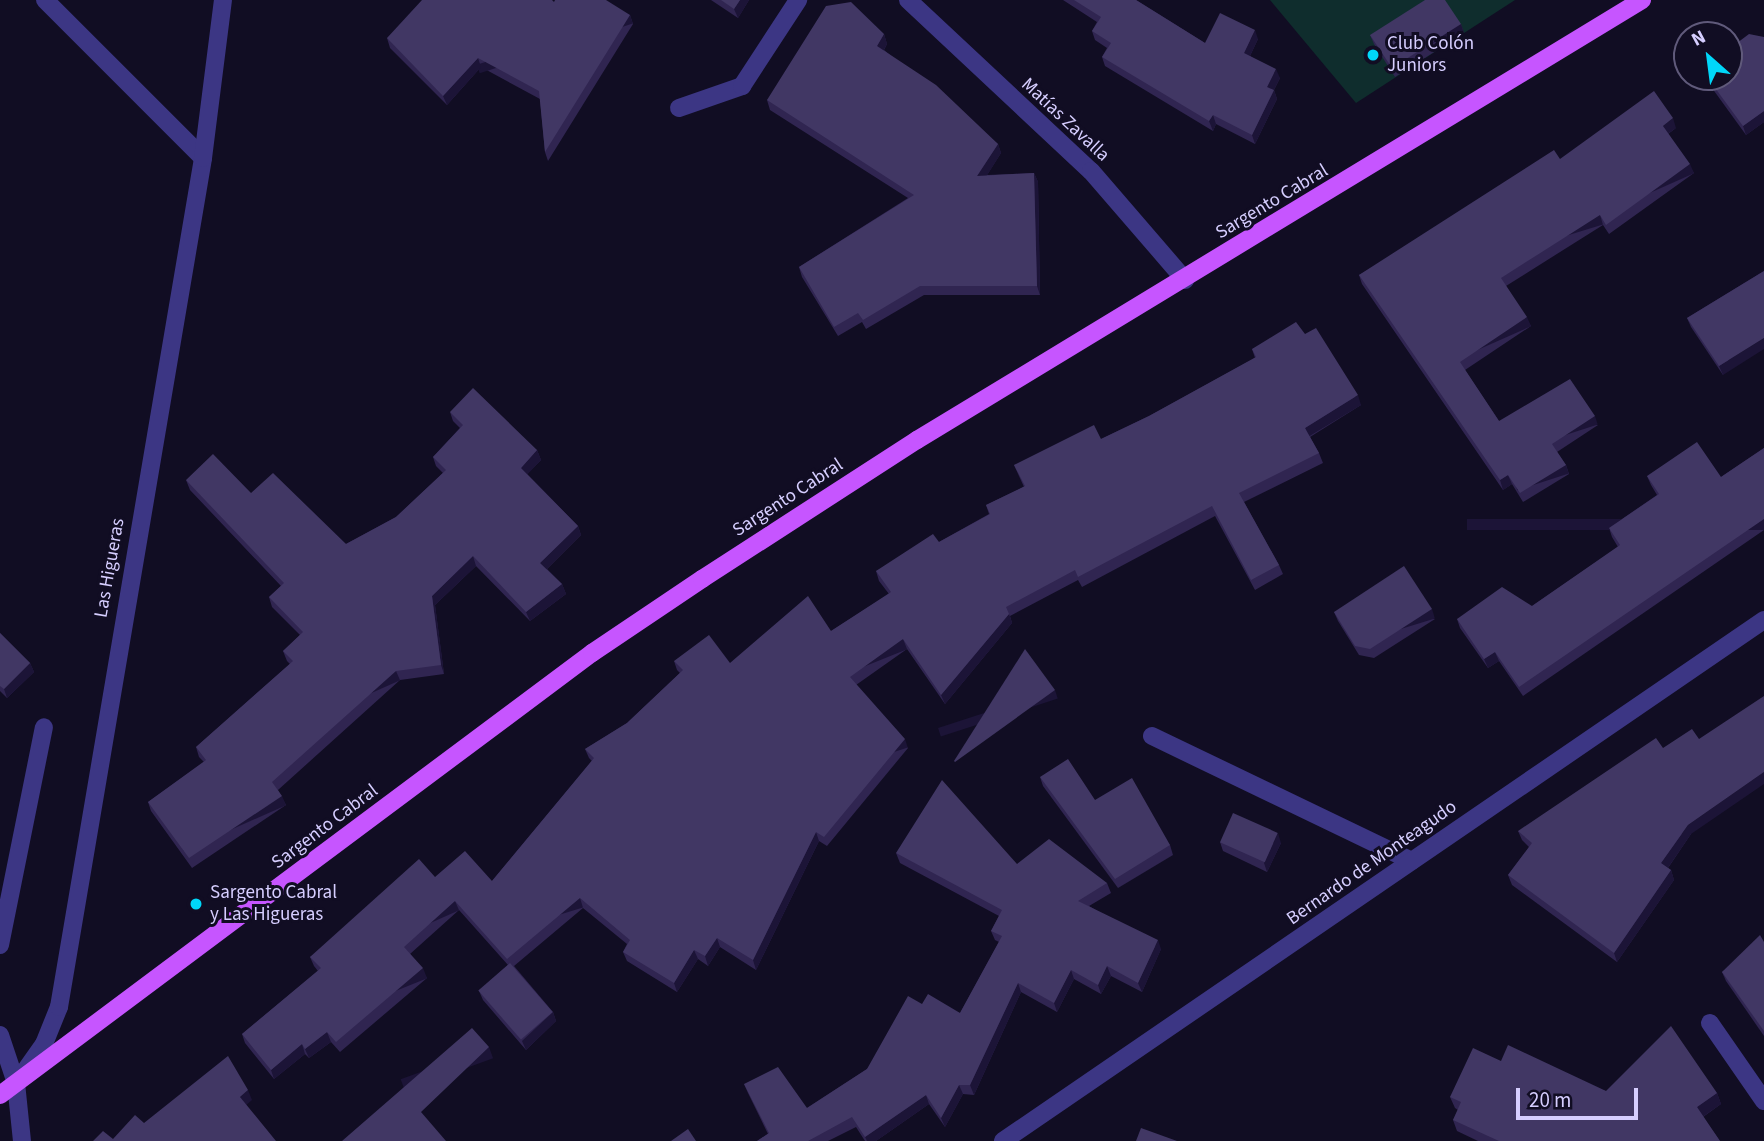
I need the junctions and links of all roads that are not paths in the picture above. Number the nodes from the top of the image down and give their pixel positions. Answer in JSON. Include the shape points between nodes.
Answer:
{"nodes":[{"id":1,"x":45,"y":0,"type":"edge"},
{"id":2,"x":223,"y":0,"type":"edge"},
{"id":3,"x":798,"y":0,"type":"edge"},
{"id":4,"x":908,"y":0,"type":"edge"},
{"id":5,"x":1642,"y":0,"type":"edge"},
{"id":6,"x":679,"y":108,"type":"dead end"},
{"id":7,"x":203,"y":158,"type":"junction"},
{"id":8,"x":1185,"y":280,"type":"junction"},
{"id":9,"x":1764,"y":620,"type":"edge"},
{"id":10,"x":44,"y":727,"type":"dead end"},
{"id":11,"x":1152,"y":736,"type":"dead end"},
{"id":12,"x":1412,"y":861,"type":"junction"},
{"id":13,"x":0,"y":945,"type":"edge"},
{"id":14,"x":1710,"y":1023,"type":"dead end"},
{"id":15,"x":0,"y":1035,"type":"edge"},
{"id":16,"x":16,"y":1083,"type":"junction"},
{"id":17,"x":0,"y":1095,"type":"edge"},
{"id":18,"x":1764,"y":1101,"type":"edge"},
{"id":19,"x":1010,"y":1139,"type":"edge"},
{"id":20,"x":22,"y":1141,"type":"edge"}],
"edges":[{"from":1,"to":7,"type":"street"},
{"from":2,"to":7,"type":"street","name":"Las Higueras"},
{"from":3,"to":6,"type":"street","via":[[742,86]]},
{"from":4,"to":8,"type":"street","name":"Matías Zavalla","via":[[1091,171]]},
{"from":5,"to":8,"type":"main road","name":"Sargento Cabral"},
{"from":7,"to":16,"type":"street","name":"Las Higueras","via":[[58,1007],[44,1044]]},
{"from":8,"to":16,"type":"main road","name":"Sargento Cabral","via":[[917,440],[603,646]]},
{"from":9,"to":12,"type":"street","name":"Bernardo de Monteagudo"},
{"from":10,"to":13,"type":"street"},
{"from":11,"to":12,"type":"street"},
{"from":12,"to":19,"type":"street","name":"Bernardo de Monteagudo"},
{"from":14,"to":18,"type":"street"},
{"from":15,"to":16,"type":"street"},
{"from":16,"to":17,"type":"main road","name":"Sargento Cabral"},
{"from":16,"to":20,"type":"street"}]}
